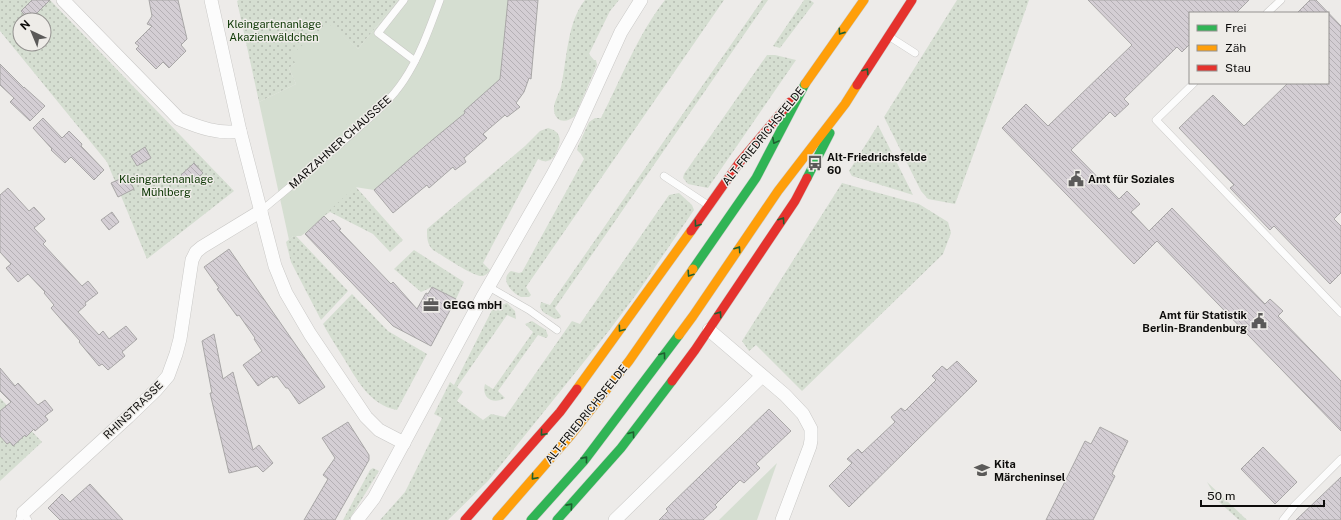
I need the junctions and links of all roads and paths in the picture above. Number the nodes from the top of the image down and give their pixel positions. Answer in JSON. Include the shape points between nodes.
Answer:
{"nodes":[{"id":1,"x":63,"y":0,"type":"edge"},
{"id":2,"x":211,"y":0,"type":"edge"},
{"id":3,"x":404,"y":0,"type":"edge"},
{"id":4,"x":440,"y":0,"type":"edge"},
{"id":5,"x":641,"y":0,"type":"edge"},
{"id":6,"x":864,"y":0,"type":"edge"},
{"id":7,"x":912,"y":0,"type":"edge"},
{"id":8,"x":1281,"y":0,"type":"edge"},
{"id":9,"x":1269,"y":12,"type":"edge"},
{"id":10,"x":888,"y":36,"type":"junction"},
{"id":11,"x":915,"y":53,"type":"dead end"},
{"id":12,"x":415,"y":61,"type":"junction"},
{"id":13,"x":806,"y":82,"type":"junction"},
{"id":14,"x":1193,"y":84,"type":"edge"},
{"id":15,"x":845,"y":104,"type":"junction"},
{"id":16,"x":240,"y":131,"type":"junction"},
{"id":17,"x":664,"y":176,"type":"dead end"},
{"id":18,"x":709,"y":206,"type":"junction"},
{"id":19,"x":261,"y":211,"type":"junction"},
{"id":20,"x":489,"y":287,"type":"junction"},
{"id":21,"x":1341,"y":313,"type":"edge"},
{"id":22,"x":557,"y":330,"type":"dead end"},
{"id":23,"x":709,"y":330,"type":"junction"},
{"id":24,"x":762,"y":376,"type":"junction"},
{"id":25,"x":404,"y":443,"type":"junction"},
{"id":26,"x":1341,"y":459,"type":"edge"},
{"id":27,"x":24,"y":518,"type":"edge"},
{"id":28,"x":358,"y":520,"type":"edge"},
{"id":29,"x":465,"y":520,"type":"edge"},
{"id":30,"x":497,"y":520,"type":"edge"},
{"id":31,"x":531,"y":520,"type":"edge"},
{"id":32,"x":557,"y":520,"type":"edge"},
{"id":33,"x":615,"y":520,"type":"edge"},
{"id":34,"x":782,"y":520,"type":"edge"},
{"id":35,"x":1283,"y":520,"type":"edge"}],
"edges":[{"from":1,"to":16,"type":"street","via":[[179,119],[201,128],[231,133]]},
{"from":2,"to":16,"type":"street"},
{"from":3,"to":12,"type":"lane","via":[[378,33]]},
{"from":4,"to":12,"type":"lane","name":"MARZAHNER CHAUSSEE"},
{"from":5,"to":20,"type":"street","via":[[621,32],[575,133]]},
{"from":6,"to":13,"type":"main road","one_way":true},
{"from":7,"to":10,"type":"main road"},
{"from":8,"to":9,"type":"lane"},
{"from":10,"to":11,"type":"lane"},
{"from":15,"to":10,"type":"main road","one_way":true},
{"from":12,"to":19,"type":"lane","name":"MARZAHNER CHAUSSEE","via":[[395,93],[378,111]]},
{"from":13,"to":18,"type":"main road","name":"ALT-FRIEDRICHSFELDE","via":[[739,163]]},
{"from":13,"to":30,"type":"main road","name":"ALT-FRIEDRICHSFELDE","one_way":true,"via":[[756,178],[629,361],[571,435]]},
{"from":14,"to":21,"type":"lane","via":[[1156,120]]},
{"from":23,"to":15,"type":"main road","one_way":true,"via":[[795,201]]},
{"from":31,"to":15,"type":"main road","one_way":true,"via":[[589,454],[693,316],[778,191]]},
{"from":16,"to":19,"type":"street"},
{"from":17,"to":18,"type":"lane"},
{"from":18,"to":29,"type":"main road","name":"ALT-FRIEDRICHSFELDE","one_way":true,"via":[[560,412]]},
{"from":19,"to":25,"type":"street","via":[[275,266],[286,293],[310,334],[366,417],[379,430]]},
{"from":19,"to":27,"type":"street","name":"RHINSTRASSE","via":[[196,252],[189,272],[180,339],[168,376]]},
{"from":20,"to":22,"type":"lane","via":[[520,304]]},
{"from":20,"to":25,"type":"street"},
{"from":23,"to":24,"type":"street"},
{"from":32,"to":23,"type":"main road","one_way":true,"via":[[621,448]]},
{"from":24,"to":33,"type":"street"},
{"from":24,"to":34,"type":"street","via":[[803,414],[810,429],[810,446]]},
{"from":25,"to":28,"type":"street","via":[[374,498]]},
{"from":26,"to":35,"type":"lane"}]}
